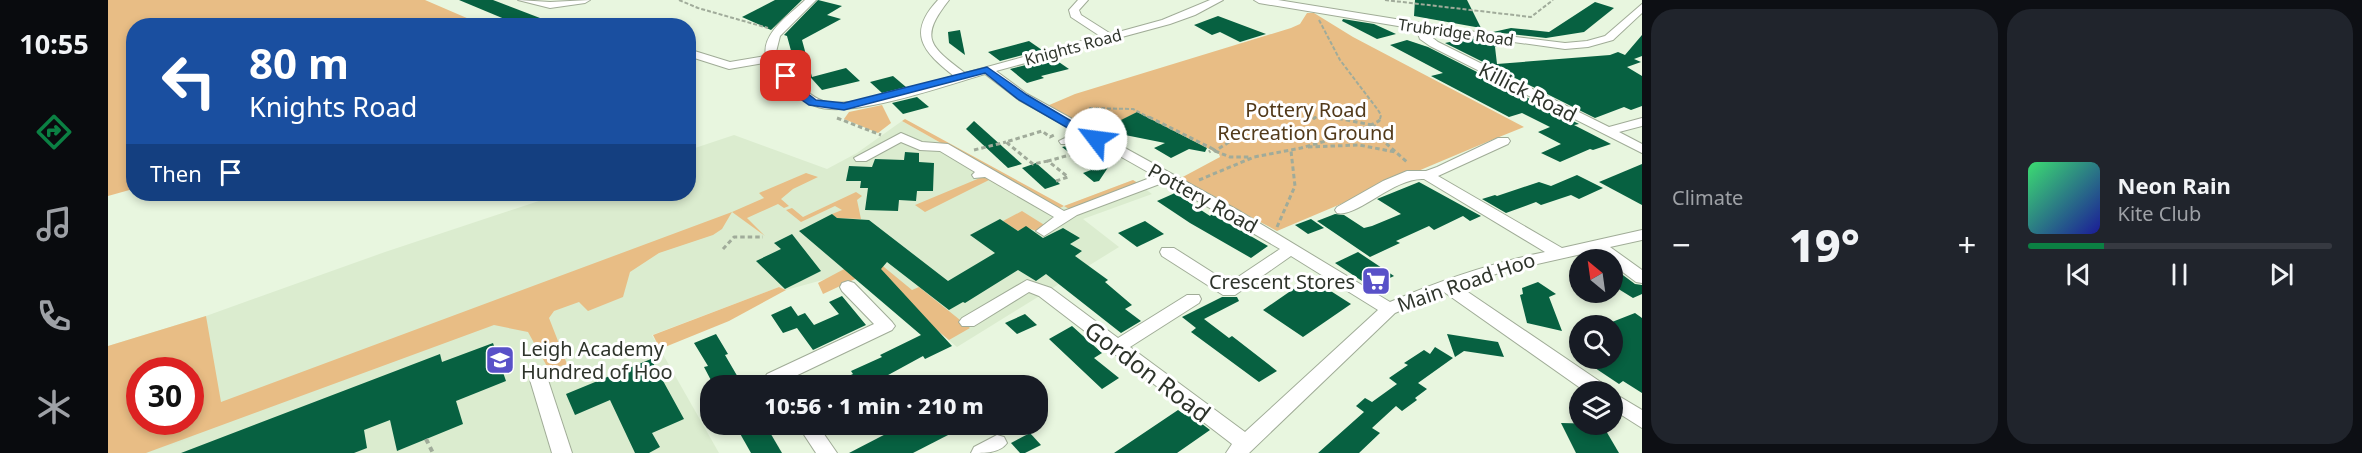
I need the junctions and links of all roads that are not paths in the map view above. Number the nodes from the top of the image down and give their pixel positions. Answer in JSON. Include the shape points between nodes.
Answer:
{"nodes":[{"id":1,"x":523,"y":0,"type":"edge"},
{"id":2,"x":585,"y":0,"type":"edge"},
{"id":3,"x":811,"y":0,"type":"edge"},
{"id":4,"x":944,"y":0,"type":"edge"},
{"id":5,"x":1083,"y":0,"type":"edge"},
{"id":6,"x":1218,"y":0,"type":"edge"},
{"id":7,"x":1258,"y":0,"type":"edge"},
{"id":8,"x":1322,"y":0,"type":"edge"},
{"id":9,"x":1642,"y":7,"type":"edge"},
{"id":10,"x":1307,"y":9,"type":"junction"},
{"id":11,"x":1421,"y":27,"type":"junction"},
{"id":12,"x":1109,"y":37,"type":"junction"},
{"id":13,"x":696,"y":55,"type":"edge"},
{"id":14,"x":771,"y":58,"type":"junction"},
{"id":15,"x":987,"y":70,"type":"junction"},
{"id":16,"x":962,"y":76,"type":"junction"},
{"id":17,"x":1642,"y":122,"type":"edge"},
{"id":18,"x":1607,"y":132,"type":"junction"},
{"id":19,"x":1086,"y":133,"type":"junction"},
{"id":20,"x":1060,"y":138,"type":"road end"},
{"id":21,"x":1503,"y":141,"type":"dead end"},
{"id":22,"x":1642,"y":149,"type":"edge"},
{"id":23,"x":861,"y":158,"type":"dead end"},
{"id":24,"x":1426,"y":175,"type":"junction"},
{"id":25,"x":1165,"y":177,"type":"junction"},
{"id":26,"x":1341,"y":210,"type":"dead end"},
{"id":27,"x":1064,"y":217,"type":"junction"},
{"id":28,"x":1044,"y":231,"type":"dead end"},
{"id":29,"x":1642,"y":235,"type":"edge"},
{"id":30,"x":1596,"y":244,"type":"junction"},
{"id":31,"x":1291,"y":249,"type":"junction"},
{"id":32,"x":1168,"y":252,"type":"dead end"},
{"id":33,"x":1557,"y":252,"type":"junction"},
{"id":34,"x":1642,"y":278,"type":"edge"},
{"id":35,"x":1445,"y":285,"type":"junction"},
{"id":36,"x":848,"y":287,"type":"dead end"},
{"id":37,"x":1193,"y":299,"type":"dead end"},
{"id":38,"x":1389,"y":309,"type":"junction"},
{"id":39,"x":968,"y":322,"type":"dead end"},
{"id":40,"x":1117,"y":347,"type":"junction"},
{"id":41,"x":782,"y":375,"type":"edge"},
{"id":42,"x":539,"y":380,"type":"dead end"},
{"id":43,"x":1585,"y":381,"type":"edge"},
{"id":44,"x":1623,"y":407,"type":"edge"},
{"id":45,"x":1642,"y":420,"type":"edge"},
{"id":46,"x":814,"y":435,"type":"edge"},
{"id":47,"x":1241,"y":448,"type":"edge"},
{"id":48,"x":562,"y":453,"type":"edge"},
{"id":49,"x":827,"y":453,"type":"edge"}],
"edges":[{"from":1,"to":2,"type":"street","via":[[550,5]]},
{"from":3,"to":14,"type":"street","via":[[771,41]]},
{"from":4,"to":16,"type":"street","via":[[929,17],[925,37],[933,54]]},
{"from":5,"to":12,"type":"street","via":[[1074,10],[1076,17]]},
{"from":6,"to":12,"type":"street","name":"Knights Road","via":[[1182,17]]},
{"from":7,"to":10,"type":"street","name":"Trubridge Road"},
{"from":8,"to":10,"type":"street"},
{"from":9,"to":11,"type":"street","name":"Trubridge Road","via":[[1609,38],[1577,45],[1536,44]]},
{"from":10,"to":11,"type":"street","name":"Trubridge Road"},
{"from":11,"to":18,"type":"street","name":"Killick Road","via":[[1432,43]]},
{"from":12,"to":15,"type":"street","name":"Knights Road"},
{"from":13,"to":14,"type":"street","via":[[729,66]]},
{"from":14,"to":16,"type":"street","name":"Knights Road","via":[[803,96],[813,103],[837,107]]},
{"from":15,"to":16,"type":"street","name":"Knights Road"},
{"from":15,"to":19,"type":"street","name":"Pottery Road","via":[[1023,98]]},
{"from":17,"to":18,"type":"street"},
{"from":18,"to":22,"type":"street","name":"Killick Road"},
{"from":19,"to":20,"type":"street"},
{"from":19,"to":25,"type":"street","name":"Pottery Road"},
{"from":21,"to":24,"type":"street"},
{"from":23,"to":27,"type":"street","via":[[901,137],[920,146],[943,147]]},
{"from":24,"to":26,"type":"street","via":[[1412,174]]},
{"from":24,"to":33,"type":"street"},
{"from":25,"to":27,"type":"street"},
{"from":25,"to":31,"type":"street","name":"Pottery Road"},
{"from":27,"to":28,"type":"street"},
{"from":29,"to":30,"type":"street","name":"Main Road Hoo"},
{"from":30,"to":33,"type":"street","name":"Main Road Hoo"},
{"from":30,"to":34,"type":"street"},
{"from":31,"to":32,"type":"street","via":[[1229,291]]},
{"from":31,"to":38,"type":"street","name":"Pottery Road"},
{"from":33,"to":35,"type":"street","name":"Main Road Hoo"},
{"from":35,"to":38,"type":"street","name":"Main Road Hoo"},
{"from":35,"to":43,"type":"street"},
{"from":36,"to":41,"type":"street","via":[[886,326]]},
{"from":37,"to":40,"type":"street"},
{"from":38,"to":47,"type":"street","name":"Main Road Hoo"},
{"from":39,"to":40,"type":"street","name":"Gordon Road","via":[[1027,286],[1045,292]]},
{"from":40,"to":47,"type":"street","name":"Gordon Road"},
{"from":42,"to":48,"type":"street"},
{"from":44,"to":45,"type":"street"},
{"from":46,"to":49,"type":"street"}]}
